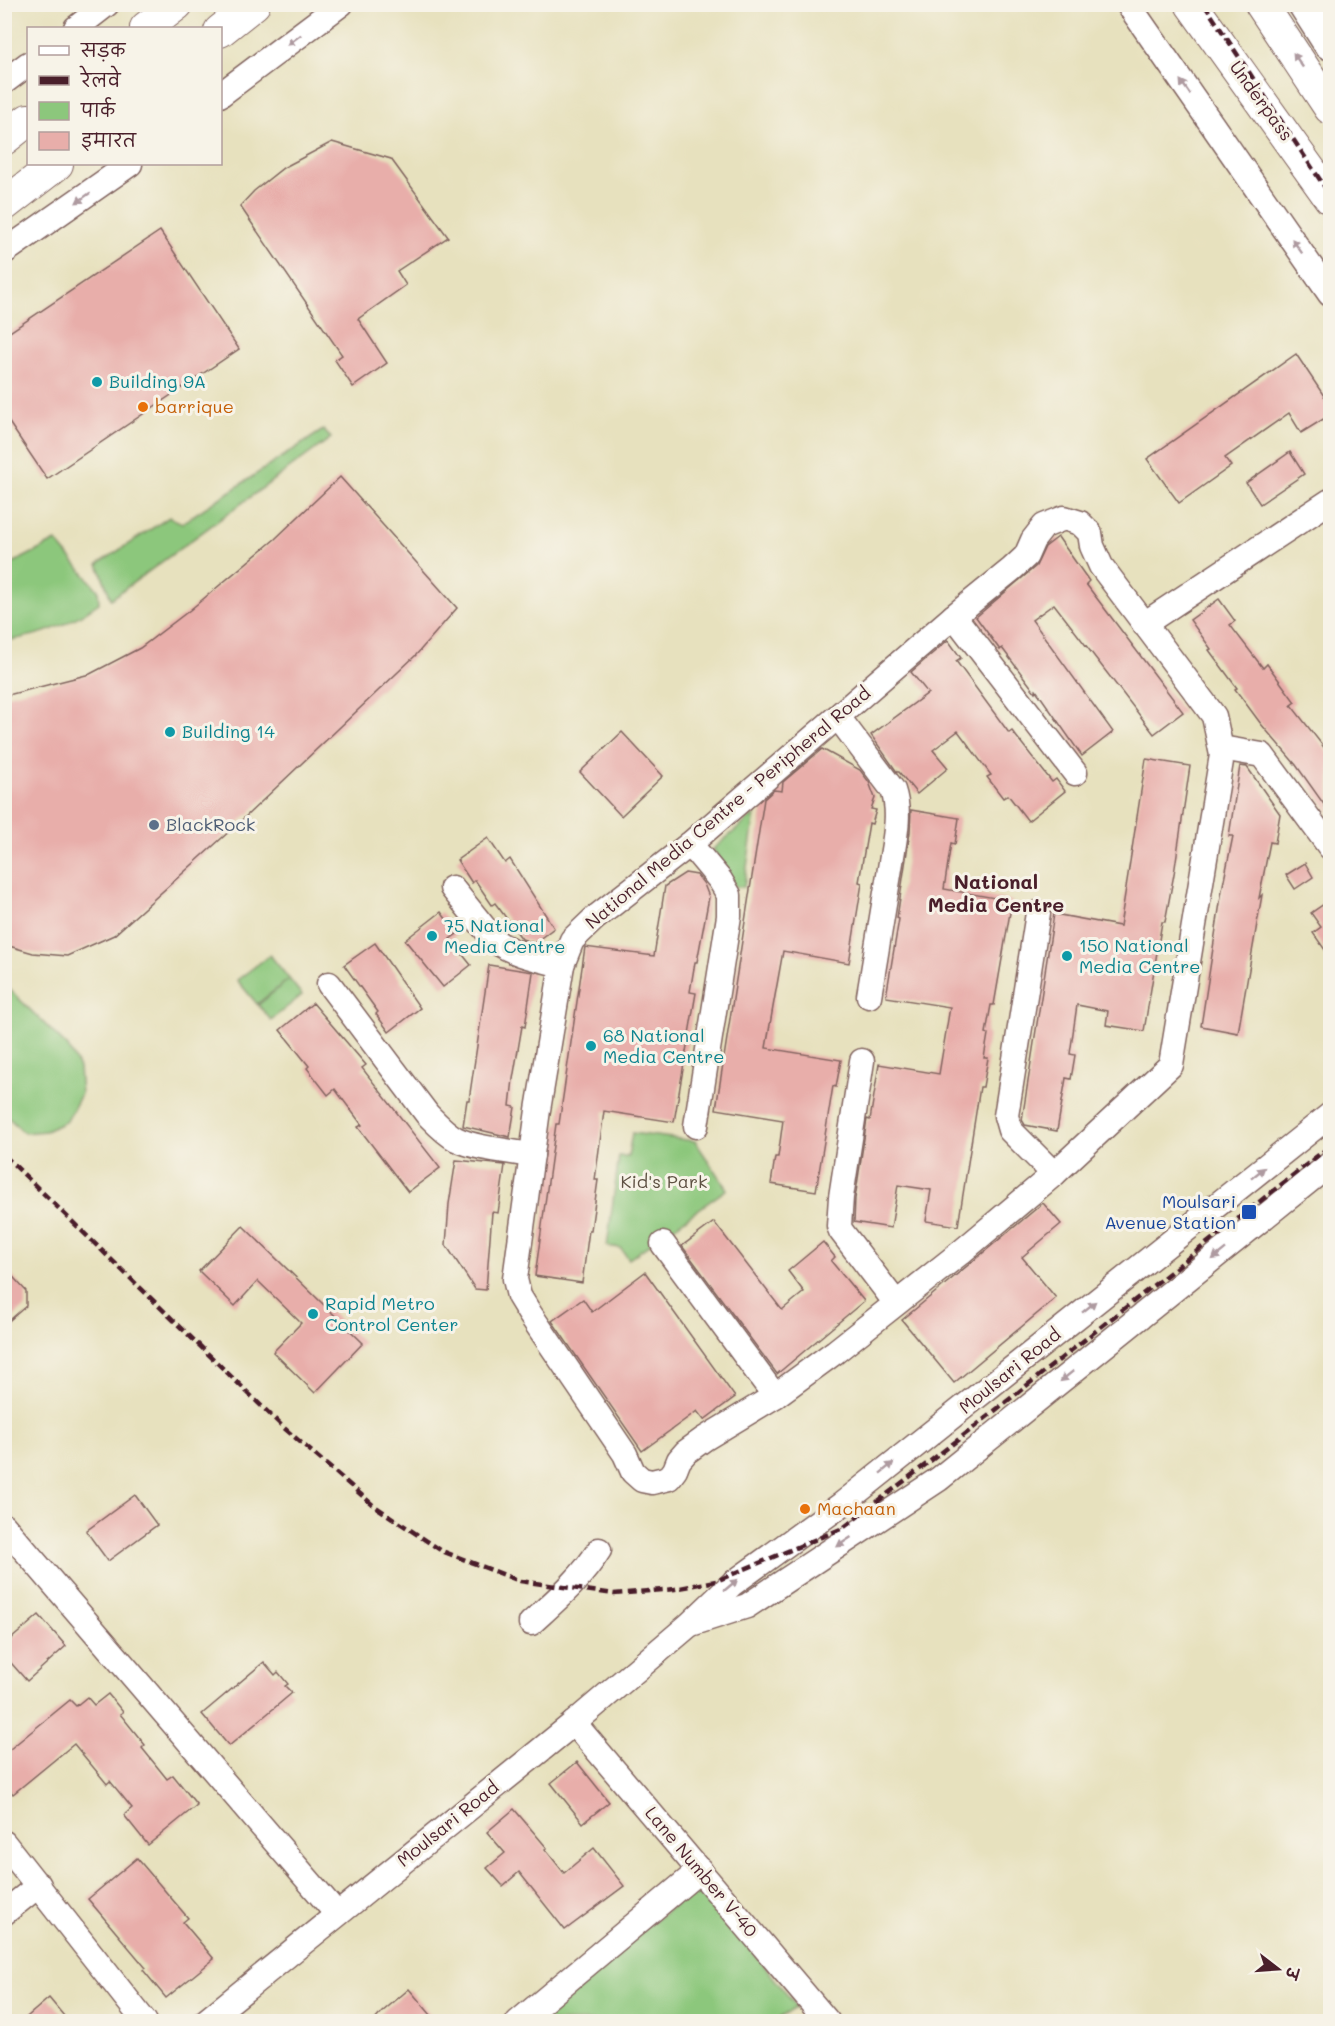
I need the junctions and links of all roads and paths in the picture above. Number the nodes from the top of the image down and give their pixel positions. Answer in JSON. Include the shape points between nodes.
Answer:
{"nodes":[{"id":1,"x":107,"y":4,"type":"edge"},
{"id":2,"x":177,"y":4,"type":"edge"},
{"id":3,"x":254,"y":4,"type":"edge"},
{"id":4,"x":340,"y":4,"type":"edge"},
{"id":5,"x":1128,"y":4,"type":"edge"},
{"id":6,"x":1191,"y":4,"type":"edge"},
{"id":7,"x":1261,"y":4,"type":"edge"},
{"id":8,"x":1305,"y":4,"type":"edge"},
{"id":9,"x":76,"y":27,"type":"edge"},
{"id":10,"x":147,"y":27,"type":"edge"},
{"id":11,"x":222,"y":29,"type":"edge"},
{"id":12,"x":1330,"y":43,"type":"edge"},
{"id":13,"x":27,"y":65,"type":"edge"},
{"id":14,"x":4,"y":82,"type":"edge"},
{"id":15,"x":222,"y":93,"type":"edge"},
{"id":16,"x":1330,"y":108,"type":"edge"},
{"id":17,"x":27,"y":121,"type":"edge"},
{"id":18,"x":4,"y":139,"type":"edge"},
{"id":19,"x":56,"y":165,"type":"edge"},
{"id":20,"x":129,"y":165,"type":"edge"},
{"id":21,"x":1330,"y":198,"type":"edge"},
{"id":22,"x":4,"y":205,"type":"edge"},
{"id":23,"x":4,"y":252,"type":"edge"},
{"id":24,"x":1330,"y":294,"type":"edge"},
{"id":25,"x":1330,"y":501,"type":"edge"},
{"id":26,"x":954,"y":616,"type":"junction"},
{"id":27,"x":1144,"y":624,"type":"junction"},
{"id":28,"x":838,"y":717,"type":"junction"},
{"id":29,"x":1221,"y":748,"type":"junction"},
{"id":30,"x":1075,"y":773,"type":"dead end"},
{"id":31,"x":690,"y":844,"type":"junction"},
{"id":32,"x":1330,"y":847,"type":"edge"},
{"id":33,"x":452,"y":888,"type":"dead end"},
{"id":34,"x":1038,"y":913,"type":"dead end"},
{"id":35,"x":562,"y":965,"type":"junction"},
{"id":36,"x":329,"y":984,"type":"dead end"},
{"id":37,"x":869,"y":996,"type":"dead end"},
{"id":38,"x":862,"y":1061,"type":"dead end"},
{"id":39,"x":1330,"y":1115,"type":"edge"},
{"id":40,"x":696,"y":1126,"type":"dead end"},
{"id":41,"x":532,"y":1155,"type":"junction"},
{"id":42,"x":1330,"y":1164,"type":"edge"},
{"id":43,"x":1054,"y":1174,"type":"junction"},
{"id":44,"x":663,"y":1244,"type":"dead end"},
{"id":45,"x":896,"y":1303,"type":"junction"},
{"id":46,"x":775,"y":1396,"type":"junction"},
{"id":47,"x":4,"y":1526,"type":"edge"},
{"id":48,"x":599,"y":1550,"type":"dead end"},
{"id":49,"x":531,"y":1623,"type":"dead end"},
{"id":50,"x":689,"y":1625,"type":"junction"},
{"id":51,"x":574,"y":1723,"type":"junction"},
{"id":52,"x":4,"y":1843,"type":"edge"},
{"id":53,"x":700,"y":1870,"type":"junction"},
{"id":54,"x":39,"y":1885,"type":"junction"},
{"id":55,"x":4,"y":1913,"type":"edge"},
{"id":56,"x":337,"y":1914,"type":"junction"},
{"id":57,"x":816,"y":2018,"type":"edge"},
{"id":58,"x":145,"y":2022,"type":"edge"},
{"id":59,"x":205,"y":2022,"type":"edge"},
{"id":60,"x":518,"y":2022,"type":"edge"}],
"edges":[{"from":1,"to":9,"type":"street"},
{"from":2,"to":10,"type":"main road"},
{"from":3,"to":11,"type":"main road"},
{"from":4,"to":15,"type":"street","one_way":true},
{"from":24,"to":5,"type":"street","one_way":true},
{"from":6,"to":21,"type":"main road","name":"Underpass"},
{"from":16,"to":7,"type":"main road","one_way":true},
{"from":8,"to":12,"type":"highway"},
{"from":13,"to":14,"type":"street"},
{"from":17,"to":18,"type":"main road"},
{"from":19,"to":22,"type":"main road"},
{"from":20,"to":23,"type":"street","one_way":true},
{"from":25,"to":27,"type":"street"},
{"from":26,"to":27,"type":"street","name":"National Media Centre - Peripheral Road","via":[[1026,556],[1044,526],[1064,518],[1080,523],[1090,533],[1101,566]]},
{"from":26,"to":28,"type":"street","name":"National Media Centre - Peripheral Road"},
{"from":26,"to":30,"type":"street"},
{"from":27,"to":29,"type":"street","name":"National Media Centre - Peripheral Road","via":[[1214,716]]},
{"from":28,"to":31,"type":"street","name":"National Media Centre - Peripheral Road"},
{"from":28,"to":37,"type":"street","via":[[893,790],[897,801],[894,844]]},
{"from":29,"to":32,"type":"street","via":[[1262,755]]},
{"from":29,"to":43,"type":"street","name":"National Media Centre - Peripheral Road","via":[[1171,1065]]},
{"from":31,"to":35,"type":"street","name":"National Media Centre - Peripheral Road","via":[[595,918],[572,940]]},
{"from":31,"to":40,"type":"street","via":[[729,895]]},
{"from":33,"to":35,"type":"street","via":[[495,941],[508,950]]},
{"from":34,"to":43,"type":"street","via":[[1006,1116],[1010,1130]]},
{"from":35,"to":41,"type":"street","name":"National Media Centre - Peripheral Road"},
{"from":36,"to":41,"type":"street","via":[[442,1130],[473,1144]]},
{"from":38,"to":45,"type":"street","via":[[839,1226]]},
{"from":50,"to":39,"type":"street","name":"Moulsari Road","one_way":true,"via":[[732,1584],[842,1504]]},
{"from":41,"to":46,"type":"street","name":"National Media Centre - Peripheral Road","via":[[516,1280],[519,1296],[625,1454],[633,1472],[652,1482],[669,1478],[686,1452]]},
{"from":42,"to":50,"type":"street","name":"Moulsari Road","one_way":true,"via":[[939,1479],[747,1606]]},
{"from":43,"to":45,"type":"street","name":"National Media Centre - Peripheral Road"},
{"from":44,"to":46,"type":"street"},
{"from":45,"to":46,"type":"street","name":"National Media Centre - Peripheral Road"},
{"from":47,"to":56,"type":"street"},
{"from":48,"to":49,"type":"street","via":[[575,1583]]},
{"from":50,"to":51,"type":"street","name":"Moulsari Road"},
{"from":51,"to":53,"type":"street","name":"Lane Number V-40"},
{"from":51,"to":56,"type":"street","name":"Moulsari Road"},
{"from":52,"to":54,"type":"street"},
{"from":53,"to":57,"type":"street","name":"Lane Number V-40"},
{"from":53,"to":60,"type":"street"},
{"from":54,"to":55,"type":"street"},
{"from":54,"to":58,"type":"street"},
{"from":56,"to":59,"type":"street","name":"Moulsari Road"}]}
